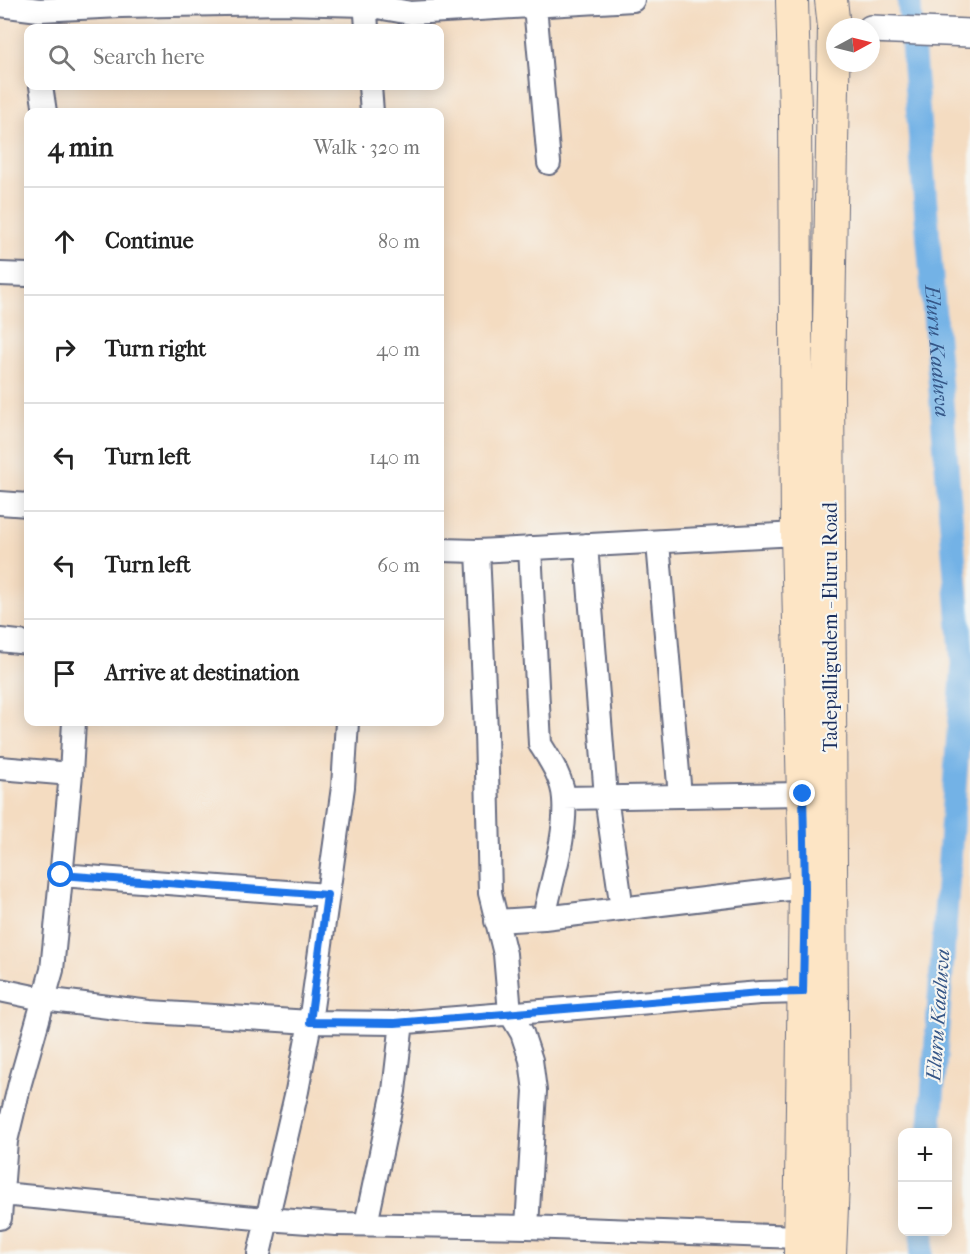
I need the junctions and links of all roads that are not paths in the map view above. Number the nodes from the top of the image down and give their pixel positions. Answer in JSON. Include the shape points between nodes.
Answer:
{"nodes":[{"id":1,"x":633,"y":0,"type":"edge"},
{"id":2,"x":792,"y":0,"type":"edge"},
{"id":3,"x":365,"y":3,"type":"edge"},
{"id":4,"x":0,"y":5,"type":"edge"},
{"id":5,"x":535,"y":6,"type":"junction"},
{"id":6,"x":39,"y":19,"type":"edge"},
{"id":7,"x":367,"y":24,"type":"edge"},
{"id":8,"x":880,"y":29,"type":"edge"},
{"id":9,"x":970,"y":33,"type":"edge"},
{"id":10,"x":832,"y":72,"type":"edge"},
{"id":11,"x":42,"y":90,"type":"edge"},
{"id":12,"x":370,"y":90,"type":"edge"},
{"id":13,"x":44,"y":108,"type":"edge"},
{"id":14,"x":372,"y":108,"type":"edge"},
{"id":15,"x":549,"y":163,"type":"dead end"},
{"id":16,"x":0,"y":274,"type":"edge"},
{"id":17,"x":24,"y":275,"type":"edge"},
{"id":18,"x":0,"y":503,"type":"edge"},
{"id":19,"x":24,"y":505,"type":"edge"},
{"id":20,"x":797,"y":534,"type":"junction"},
{"id":21,"x":658,"y":543,"type":"junction"},
{"id":22,"x":586,"y":545,"type":"junction"},
{"id":23,"x":530,"y":548,"type":"junction"},
{"id":24,"x":444,"y":550,"type":"edge"},
{"id":25,"x":478,"y":551,"type":"junction"},
{"id":26,"x":0,"y":640,"type":"edge"},
{"id":27,"x":24,"y":643,"type":"edge"},
{"id":28,"x":74,"y":726,"type":"edge"},
{"id":29,"x":347,"y":726,"type":"edge"},
{"id":30,"x":0,"y":768,"type":"edge"},
{"id":31,"x":71,"y":774,"type":"junction"},
{"id":32,"x":803,"y":794,"type":"junction"},
{"id":33,"x":680,"y":796,"type":"junction"},
{"id":34,"x":606,"y":797,"type":"junction"},
{"id":35,"x":564,"y":798,"type":"junction"},
{"id":36,"x":61,"y":875,"type":"junction"},
{"id":37,"x":805,"y":888,"type":"junction"},
{"id":38,"x":327,"y":895,"type":"junction"},
{"id":39,"x":622,"y":909,"type":"junction"},
{"id":40,"x":544,"y":918,"type":"junction"},
{"id":41,"x":496,"y":921,"type":"junction"},
{"id":42,"x":0,"y":990,"type":"edge"},
{"id":43,"x":803,"y":992,"type":"junction"},
{"id":44,"x":43,"y":999,"type":"junction"},
{"id":45,"x":510,"y":1013,"type":"junction"},
{"id":46,"x":310,"y":1022,"type":"junction"},
{"id":47,"x":402,"y":1022,"type":"junction"},
{"id":48,"x":7,"y":1110,"type":"edge"},
{"id":49,"x":2,"y":1194,"type":"junction"},
{"id":50,"x":0,"y":1218,"type":"edge"},
{"id":51,"x":266,"y":1219,"type":"junction"},
{"id":52,"x":366,"y":1224,"type":"junction"},
{"id":53,"x":527,"y":1227,"type":"junction"},
{"id":54,"x":799,"y":1246,"type":"edge"},
{"id":55,"x":259,"y":1254,"type":"edge"},
{"id":56,"x":830,"y":1254,"type":"edge"}],
"edges":[{"from":1,"to":5,"type":"street"},
{"from":2,"to":20,"type":"main road","name":"Tadepalligudem - Eluru Road"},
{"from":3,"to":5,"type":"street","via":[[411,13]]},
{"from":3,"to":6,"type":"street","via":[[260,3]]},
{"from":3,"to":7,"type":"street"},
{"from":4,"to":6,"type":"street"},
{"from":5,"to":15,"type":"street"},
{"from":8,"to":9,"type":"street"},
{"from":10,"to":56,"type":"main road","name":"Tadepalligudem - Eluru Road","via":[[828,384],[833,1183]]},
{"from":11,"to":13,"type":"street"},
{"from":12,"to":14,"type":"street"},
{"from":16,"to":17,"type":"street"},
{"from":18,"to":19,"type":"street"},
{"from":20,"to":21,"type":"street"},
{"from":20,"to":32,"type":"main road","name":"Tadepalligudem - Eluru Road"},
{"from":21,"to":22,"type":"street"},
{"from":21,"to":33,"type":"street"},
{"from":22,"to":23,"type":"street"},
{"from":22,"to":34,"type":"street"},
{"from":23,"to":25,"type":"street"},
{"from":23,"to":35,"type":"street","via":[[540,744],[552,763]]},
{"from":24,"to":25,"type":"street"},
{"from":25,"to":41,"type":"street","via":[[490,893]]},
{"from":26,"to":27,"type":"street"},
{"from":28,"to":31,"type":"street"},
{"from":29,"to":38,"type":"street","via":[[344,788]]},
{"from":30,"to":31,"type":"street"},
{"from":31,"to":36,"type":"street"},
{"from":32,"to":33,"type":"street"},
{"from":32,"to":37,"type":"main road","name":"Tadepalligudem - Eluru Road"},
{"from":33,"to":34,"type":"street"},
{"from":34,"to":35,"type":"street"},
{"from":34,"to":39,"type":"street"},
{"from":35,"to":40,"type":"street"},
{"from":36,"to":38,"type":"street"},
{"from":36,"to":44,"type":"street","via":[[52,970]]},
{"from":37,"to":39,"type":"street"},
{"from":37,"to":43,"type":"main road","name":"Tadepalligudem - Eluru Road"},
{"from":38,"to":46,"type":"street"},
{"from":39,"to":40,"type":"street"},
{"from":40,"to":41,"type":"street"},
{"from":41,"to":45,"type":"street","via":[[505,954]]},
{"from":42,"to":44,"type":"street"},
{"from":43,"to":45,"type":"street"},
{"from":43,"to":54,"type":"main road","name":"Tadepalligudem - Eluru Road"},
{"from":44,"to":46,"type":"street","via":[[150,1012]]},
{"from":44,"to":48,"type":"street"},
{"from":45,"to":47,"type":"street"},
{"from":45,"to":53,"type":"street","via":[[531,1060],[535,1091]]},
{"from":46,"to":47,"type":"street"},
{"from":46,"to":51,"type":"street"},
{"from":47,"to":52,"type":"street","via":[[394,1091]]},
{"from":48,"to":49,"type":"street"},
{"from":49,"to":50,"type":"street"},
{"from":49,"to":51,"type":"street"},
{"from":51,"to":52,"type":"street"},
{"from":51,"to":55,"type":"street"},
{"from":52,"to":53,"type":"street"},
{"from":53,"to":54,"type":"street"}]}
